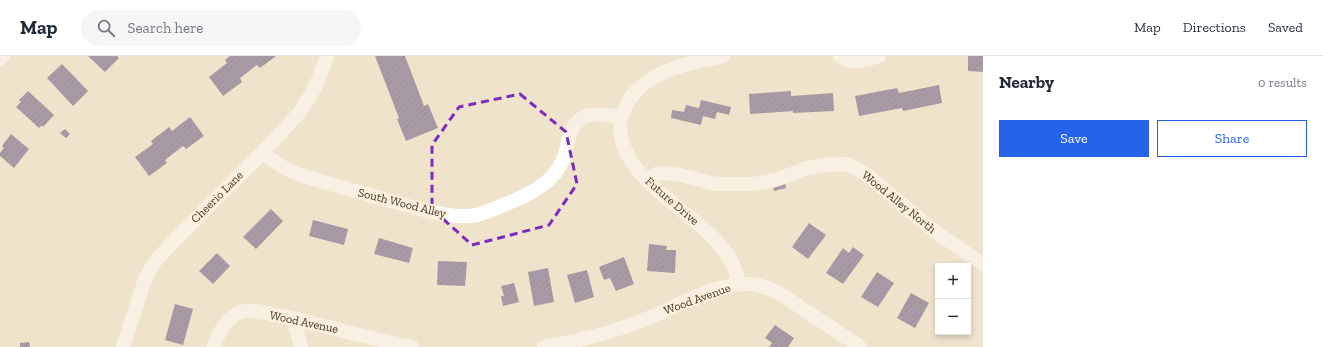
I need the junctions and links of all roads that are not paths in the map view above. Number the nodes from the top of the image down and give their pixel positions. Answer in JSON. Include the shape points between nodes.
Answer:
{"nodes":[{"id":1,"x":3,"y":56,"type":"edge"},
{"id":2,"x":327,"y":56,"type":"edge"},
{"id":3,"x":723,"y":56,"type":"edge"},
{"id":4,"x":840,"y":56,"type":"edge"},
{"id":5,"x":879,"y":56,"type":"edge"},
{"id":6,"x":0,"y":59,"type":"edge"},
{"id":7,"x":621,"y":116,"type":"junction"},
{"id":8,"x":262,"y":153,"type":"junction"},
{"id":9,"x":646,"y":180,"type":"junction"},
{"id":10,"x":983,"y":264,"type":"edge"},
{"id":11,"x":739,"y":284,"type":"junction"},
{"id":12,"x":294,"y":319,"type":"junction"},
{"id":13,"x":123,"y":347,"type":"edge"},
{"id":14,"x":213,"y":347,"type":"edge"},
{"id":15,"x":301,"y":347,"type":"edge"},
{"id":16,"x":412,"y":347,"type":"edge"},
{"id":17,"x":544,"y":347,"type":"edge"},
{"id":18,"x":860,"y":347,"type":"edge"}],
"edges":[{"from":1,"to":6,"type":"street"},
{"from":2,"to":8,"type":"street","name":"Cheerio Lane","via":[[311,95]]},
{"from":3,"to":7,"type":"street","name":"Future Drive","via":[[669,69],[650,80],[628,101]]},
{"from":4,"to":5,"type":"street","via":[[856,62]]},
{"from":7,"to":8,"type":"street","name":"South Wood Alley","via":[[587,114],[578,120],[570,131],[564,160],[547,182],[511,202],[477,215],[436,213],[303,176],[286,169]]},
{"from":7,"to":9,"type":"street","name":"Future Drive","via":[[621,137],[629,157]]},
{"from":8,"to":13,"type":"street","name":"Cheerio Lane","via":[[153,264],[144,282]]},
{"from":9,"to":10,"type":"street","name":"Wood Alley North","via":[[662,173],[716,184],[754,184],[776,180],[822,164],[847,164],[864,173],[937,233]]},
{"from":9,"to":11,"type":"street","name":"Future Drive","via":[[704,229],[726,252],[735,267]]},
{"from":11,"to":17,"type":"street","name":"Wood Avenue","via":[[722,287],[616,330]]},
{"from":11,"to":18,"type":"street","name":"Wood Avenue","via":[[755,284],[769,288]]},
{"from":12,"to":14,"type":"street","name":"Wood Avenue","via":[[255,311],[241,312],[229,320],[218,333]]},
{"from":12,"to":15,"type":"street"},
{"from":12,"to":16,"type":"street","name":"Wood Avenue"}]}
